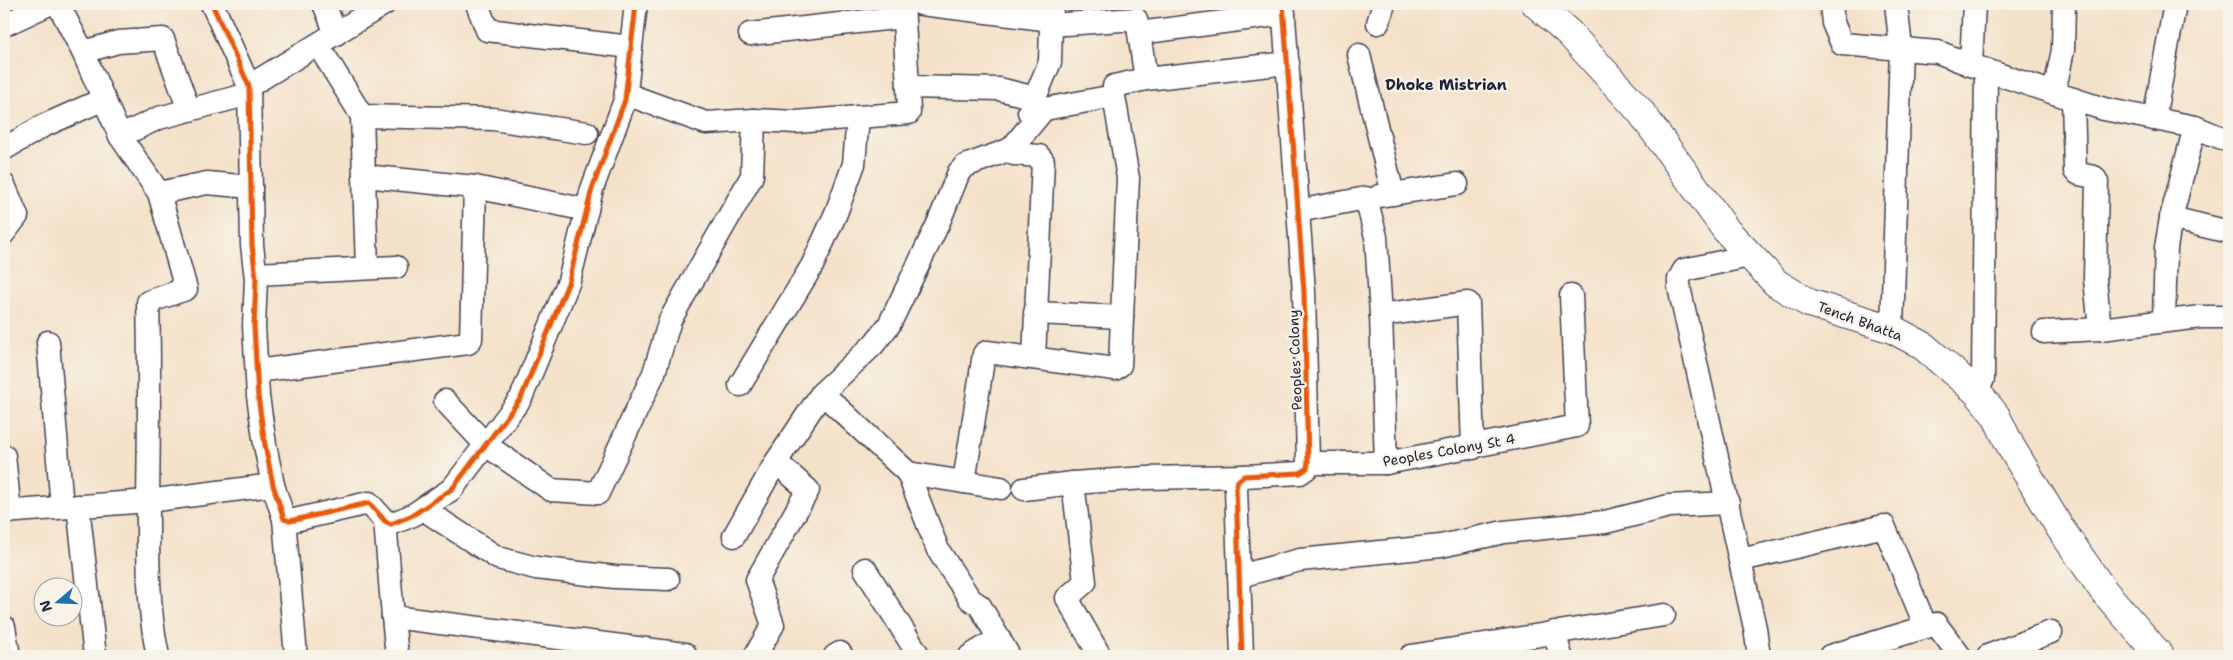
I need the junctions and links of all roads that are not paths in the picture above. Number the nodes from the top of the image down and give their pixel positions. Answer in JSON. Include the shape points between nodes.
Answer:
{"nodes":[{"id":1,"x":49,"y":4,"type":"edge"},
{"id":2,"x":58,"y":4,"type":"edge"},
{"id":3,"x":212,"y":4,"type":"edge"},
{"id":4,"x":324,"y":4,"type":"edge"},
{"id":5,"x":384,"y":4,"type":"edge"},
{"id":6,"x":477,"y":4,"type":"edge"},
{"id":7,"x":636,"y":4,"type":"edge"},
{"id":8,"x":921,"y":4,"type":"edge"},
{"id":9,"x":1536,"y":4,"type":"edge"},
{"id":10,"x":1831,"y":4,"type":"edge"},
{"id":11,"x":1896,"y":4,"type":"edge"},
{"id":12,"x":1974,"y":4,"type":"edge"},
{"id":13,"x":2064,"y":4,"type":"edge"},
{"id":14,"x":2175,"y":4,"type":"edge"},
{"id":15,"x":25,"y":9,"type":"edge"},
{"id":16,"x":1284,"y":9,"type":"edge"},
{"id":17,"x":903,"y":11,"type":"edge"},
{"id":18,"x":1051,"y":16,"type":"edge"},
{"id":19,"x":4,"y":25,"type":"edge"},
{"id":20,"x":1139,"y":33,"type":"junction"},
{"id":21,"x":750,"y":34,"type":"dead end"},
{"id":22,"x":327,"y":40,"type":"junction"},
{"id":23,"x":631,"y":47,"type":"junction"},
{"id":24,"x":1901,"y":48,"type":"junction"},
{"id":25,"x":83,"y":52,"type":"junction"},
{"id":26,"x":1358,"y":55,"type":"dead end"},
{"id":27,"x":1288,"y":63,"type":"junction"},
{"id":28,"x":1978,"y":68,"type":"junction"},
{"id":29,"x":1146,"y":79,"type":"junction"},
{"id":30,"x":908,"y":87,"type":"junction"},
{"id":31,"x":249,"y":90,"type":"junction"},
{"id":32,"x":626,"y":94,"type":"junction"},
{"id":33,"x":1114,"y":96,"type":"junction"},
{"id":34,"x":2064,"y":96,"type":"junction"},
{"id":35,"x":104,"y":99,"type":"junction"},
{"id":36,"x":1040,"y":104,"type":"junction"},
{"id":37,"x":189,"y":110,"type":"junction"},
{"id":38,"x":362,"y":116,"type":"junction"},
{"id":39,"x":858,"y":117,"type":"junction"},
{"id":40,"x":2154,"y":119,"type":"junction"},
{"id":41,"x":754,"y":120,"type":"junction"},
{"id":42,"x":2195,"y":127,"type":"junction"},
{"id":43,"x":587,"y":132,"type":"dead end"},
{"id":44,"x":120,"y":136,"type":"junction"},
{"id":45,"x":2229,"y":141,"type":"edge"},
{"id":46,"x":4,"y":150,"type":"edge"},
{"id":47,"x":1011,"y":150,"type":"junction"},
{"id":48,"x":364,"y":176,"type":"junction"},
{"id":49,"x":1457,"y":184,"type":"dead end"},
{"id":50,"x":4,"y":185,"type":"edge"},
{"id":51,"x":251,"y":187,"type":"junction"},
{"id":52,"x":475,"y":187,"type":"junction"},
{"id":53,"x":159,"y":192,"type":"junction"},
{"id":54,"x":1393,"y":194,"type":"junction"},
{"id":55,"x":1366,"y":198,"type":"junction"},
{"id":56,"x":587,"y":210,"type":"junction"},
{"id":57,"x":1298,"y":212,"type":"junction"},
{"id":58,"x":2171,"y":218,"type":"junction"},
{"id":59,"x":2226,"y":231,"type":"dead end"},
{"id":60,"x":4,"y":234,"type":"edge"},
{"id":61,"x":1749,"y":256,"type":"junction"},
{"id":62,"x":396,"y":267,"type":"dead end"},
{"id":63,"x":368,"y":268,"type":"junction"},
{"id":64,"x":256,"y":274,"type":"junction"},
{"id":65,"x":1571,"y":296,"type":"dead end"},
{"id":66,"x":1035,"y":314,"type":"junction"},
{"id":67,"x":1381,"y":314,"type":"junction"},
{"id":68,"x":1122,"y":316,"type":"junction"},
{"id":69,"x":2229,"y":317,"type":"edge"},
{"id":70,"x":2164,"y":321,"type":"junction"},
{"id":71,"x":1892,"y":329,"type":"junction"},
{"id":72,"x":2100,"y":329,"type":"junction"},
{"id":73,"x":2044,"y":332,"type":"dead end"},
{"id":74,"x":48,"y":342,"type":"dead end"},
{"id":75,"x":1034,"y":358,"type":"junction"},
{"id":76,"x":257,"y":371,"type":"junction"},
{"id":77,"x":740,"y":385,"type":"dead end"},
{"id":78,"x":1977,"y":392,"type":"junction"},
{"id":79,"x":822,"y":393,"type":"junction"},
{"id":80,"x":445,"y":402,"type":"dead end"},
{"id":81,"x":486,"y":445,"type":"junction"},
{"id":82,"x":1473,"y":448,"type":"junction"},
{"id":83,"x":4,"y":456,"type":"edge"},
{"id":84,"x":776,"y":462,"type":"junction"},
{"id":85,"x":1308,"y":463,"type":"junction"},
{"id":86,"x":1386,"y":463,"type":"junction"},
{"id":87,"x":908,"y":473,"type":"junction"},
{"id":88,"x":1244,"y":476,"type":"junction"},
{"id":89,"x":964,"y":482,"type":"junction"},
{"id":90,"x":1073,"y":482,"type":"junction"},
{"id":91,"x":273,"y":485,"type":"junction"},
{"id":92,"x":1001,"y":488,"type":"dead end"},
{"id":93,"x":1024,"y":489,"type":"dead end"},
{"id":94,"x":148,"y":501,"type":"junction"},
{"id":95,"x":1728,"y":503,"type":"junction"},
{"id":96,"x":70,"y":507,"type":"junction"},
{"id":97,"x":423,"y":509,"type":"junction"},
{"id":98,"x":7,"y":512,"type":"edge"},
{"id":99,"x":284,"y":519,"type":"junction"},
{"id":100,"x":385,"y":521,"type":"junction"},
{"id":101,"x":734,"y":536,"type":"dead end"},
{"id":102,"x":1741,"y":560,"type":"junction"},
{"id":103,"x":865,"y":569,"type":"dead end"},
{"id":104,"x":1239,"y":576,"type":"junction"},
{"id":105,"x":668,"y":579,"type":"dead end"},
{"id":106,"x":1664,"y":615,"type":"dead end"},
{"id":107,"x":393,"y":617,"type":"junction"},
{"id":108,"x":4,"y":626,"type":"edge"},
{"id":109,"x":1926,"y":627,"type":"junction"},
{"id":110,"x":1554,"y":632,"type":"junction"},
{"id":111,"x":2051,"y":632,"type":"dead end"},
{"id":112,"x":1004,"y":647,"type":"edge"},
{"id":113,"x":685,"y":654,"type":"dead end"},
{"id":114,"x":9,"y":656,"type":"edge"},
{"id":115,"x":95,"y":656,"type":"edge"},
{"id":116,"x":158,"y":656,"type":"edge"},
{"id":117,"x":296,"y":656,"type":"edge"},
{"id":118,"x":397,"y":656,"type":"edge"},
{"id":119,"x":755,"y":656,"type":"edge"},
{"id":120,"x":836,"y":656,"type":"edge"},
{"id":121,"x":842,"y":656,"type":"edge"},
{"id":122,"x":918,"y":656,"type":"edge"},
{"id":123,"x":970,"y":656,"type":"edge"},
{"id":124,"x":1100,"y":656,"type":"edge"},
{"id":125,"x":1242,"y":656,"type":"edge"},
{"id":126,"x":1411,"y":656,"type":"edge"},
{"id":127,"x":1561,"y":656,"type":"edge"},
{"id":128,"x":1759,"y":656,"type":"edge"},
{"id":129,"x":1830,"y":656,"type":"edge"},
{"id":130,"x":1960,"y":656,"type":"edge"},
{"id":131,"x":1988,"y":656,"type":"edge"},
{"id":132,"x":2160,"y":656,"type":"edge"}],
"edges":[{"from":1,"to":15,"type":"street"},
{"from":2,"to":25,"type":"street"},
{"from":3,"to":31,"type":"street"},
{"from":4,"to":22,"type":"street"},
{"from":5,"to":22,"type":"street"},
{"from":6,"to":23,"type":"street","via":[[487,30]]},
{"from":7,"to":23,"type":"street"},
{"from":8,"to":18,"type":"street"},
{"from":9,"to":61,"type":"main road","name":"Tench Bhatta","via":[[1569,33],[1640,111],[1696,191]]},
{"from":10,"to":24,"type":"street","via":[[1833,24],[1842,44]]},
{"from":11,"to":24,"type":"street"},
{"from":12,"to":28,"type":"street"},
{"from":13,"to":34,"type":"street"},
{"from":14,"to":40,"type":"street"},
{"from":15,"to":19,"type":"street"},
{"from":16,"to":20,"type":"street"},
{"from":16,"to":27,"type":"street","name":"Peoples Colony"},
{"from":17,"to":21,"type":"street"},
{"from":17,"to":30,"type":"street"},
{"from":18,"to":20,"type":"street","via":[[1136,19]]},
{"from":18,"to":36,"type":"street","via":[[1050,62]]},
{"from":20,"to":29,"type":"street"},
{"from":22,"to":31,"type":"street"},
{"from":22,"to":38,"type":"street"},
{"from":23,"to":32,"type":"street"},
{"from":24,"to":28,"type":"street","via":[[1938,52]]},
{"from":24,"to":71,"type":"street"},
{"from":25,"to":35,"type":"street"},
{"from":25,"to":37,"type":"street","via":[[118,42],[163,39]]},
{"from":26,"to":54,"type":"street"},
{"from":27,"to":29,"type":"street"},
{"from":27,"to":57,"type":"street","name":"Peoples Colony"},
{"from":28,"to":34,"type":"street"},
{"from":28,"to":78,"type":"street","via":[[1983,379]]},
{"from":29,"to":33,"type":"street","via":[[1114,86]]},
{"from":30,"to":36,"type":"street","via":[[999,89]]},
{"from":30,"to":39,"type":"street","via":[[909,113]]},
{"from":31,"to":37,"type":"street"},
{"from":31,"to":51,"type":"street"},
{"from":32,"to":41,"type":"street","via":[[706,123]]},
{"from":32,"to":56,"type":"street"},
{"from":33,"to":36,"type":"street"},
{"from":33,"to":68,"type":"street","via":[[1128,178]]},
{"from":34,"to":40,"type":"street"},
{"from":34,"to":72,"type":"street","via":[[2075,171],[2094,177],[2097,182],[2095,279]]},
{"from":35,"to":44,"type":"street"},
{"from":35,"to":46,"type":"street","via":[[43,126]]},
{"from":36,"to":47,"type":"street"},
{"from":37,"to":44,"type":"street","via":[[159,118]]},
{"from":38,"to":43,"type":"street","via":[[493,119]]},
{"from":38,"to":48,"type":"street"},
{"from":39,"to":41,"type":"street","via":[[796,122]]},
{"from":39,"to":77,"type":"street","via":[[854,164],[836,213],[812,266]]},
{"from":40,"to":42,"type":"street"},
{"from":41,"to":81,"type":"street","via":[[752,176],[670,320],[654,374],[598,493],[550,490]]},
{"from":42,"to":45,"type":"street"},
{"from":42,"to":58,"type":"street"},
{"from":44,"to":53,"type":"street"},
{"from":47,"to":66,"type":"street","via":[[1014,154],[1039,156],[1043,161]]},
{"from":47,"to":79,"type":"street","via":[[965,166],[959,172],[938,224],[888,325],[873,345]]},
{"from":48,"to":52,"type":"street"},
{"from":48,"to":63,"type":"street"},
{"from":49,"to":54,"type":"street"},
{"from":50,"to":60,"type":"street","via":[[17,216]]},
{"from":51,"to":53,"type":"street","via":[[207,183]]},
{"from":51,"to":64,"type":"street"},
{"from":52,"to":56,"type":"street"},
{"from":52,"to":76,"type":"street","via":[[468,343]]},
{"from":53,"to":94,"type":"street","via":[[186,289],[148,302]]},
{"from":54,"to":55,"type":"street"},
{"from":55,"to":57,"type":"street"},
{"from":55,"to":67,"type":"street","via":[[1376,237]]},
{"from":56,"to":81,"type":"street","via":[[569,280],[521,398]]},
{"from":57,"to":85,"type":"street","name":"Peoples Colony"},
{"from":58,"to":59,"type":"street"},
{"from":58,"to":70,"type":"street","via":[[2164,272]]},
{"from":61,"to":71,"type":"main road","name":"Tench Bhatta","via":[[1776,283],[1809,303]]},
{"from":61,"to":95,"type":"street","via":[[1684,270],[1679,279]]},
{"from":62,"to":63,"type":"street"},
{"from":63,"to":64,"type":"street"},
{"from":64,"to":76,"type":"street","via":[[254,326]]},
{"from":65,"to":82,"type":"street","name":"Peoples Colony St 4","via":[[1577,426]]},
{"from":66,"to":68,"type":"street"},
{"from":66,"to":75,"type":"street"},
{"from":67,"to":82,"type":"street","via":[[1468,302]]},
{"from":67,"to":86,"type":"street"},
{"from":68,"to":75,"type":"street","via":[[1118,368]]},
{"from":69,"to":70,"type":"street"},
{"from":70,"to":72,"type":"street"},
{"from":71,"to":78,"type":"main road","name":"Tench Bhatta","via":[[1922,345]]},
{"from":72,"to":73,"type":"street"},
{"from":74,"to":96,"type":"street"},
{"from":75,"to":89,"type":"street","via":[[984,354]]},
{"from":76,"to":91,"type":"street"},
{"from":78,"to":132,"type":"main road","name":"Tench Bhatta","via":[[1996,416],[2060,528],[2104,590]]},
{"from":79,"to":84,"type":"street"},
{"from":79,"to":87,"type":"street"},
{"from":80,"to":81,"type":"street"},
{"from":81,"to":97,"type":"street","via":[[452,489]]},
{"from":82,"to":86,"type":"street","name":"Peoples Colony St 4"},
{"from":83,"to":98,"type":"street"},
{"from":84,"to":101,"type":"street"},
{"from":84,"to":119,"type":"street","via":[[808,490],[757,580],[773,625]]},
{"from":85,"to":86,"type":"street","name":"Peoples Colony St 4"},
{"from":85,"to":88,"type":"street","via":[[1300,473]]},
{"from":87,"to":89,"type":"street"},
{"from":87,"to":112,"type":"street","via":[[938,550],[970,599],[980,606]]},
{"from":88,"to":90,"type":"street"},
{"from":88,"to":104,"type":"street","via":[[1236,488]]},
{"from":89,"to":92,"type":"street"},
{"from":90,"to":93,"type":"street"},
{"from":90,"to":124,"type":"street","via":[[1085,582],[1067,598]]},
{"from":91,"to":94,"type":"street"},
{"from":91,"to":99,"type":"street"},
{"from":94,"to":96,"type":"street"},
{"from":94,"to":116,"type":"street","via":[[153,636]]},
{"from":95,"to":102,"type":"street"},
{"from":95,"to":104,"type":"street","via":[[1669,506],[1605,522],[1504,532],[1441,546],[1300,560]]},
{"from":96,"to":98,"type":"street"},
{"from":96,"to":115,"type":"street"},
{"from":97,"to":100,"type":"street","via":[[400,522],[392,524]]},
{"from":97,"to":105,"type":"street","via":[[498,558],[536,568]]},
{"from":99,"to":100,"type":"street","via":[[290,521],[369,503]]},
{"from":99,"to":117,"type":"street"},
{"from":100,"to":107,"type":"street"},
{"from":102,"to":109,"type":"street","via":[[1884,526]]},
{"from":102,"to":128,"type":"street"},
{"from":103,"to":122,"type":"street"},
{"from":104,"to":125,"type":"street"},
{"from":106,"to":110,"type":"street"},
{"from":107,"to":113,"type":"street"},
{"from":107,"to":118,"type":"street"},
{"from":108,"to":114,"type":"street"},
{"from":109,"to":129,"type":"street"},
{"from":109,"to":130,"type":"street","via":[[1936,624]]},
{"from":110,"to":126,"type":"street"},
{"from":110,"to":127,"type":"street"},
{"from":111,"to":131,"type":"street"},
{"from":112,"to":123,"type":"street"},
{"from":120,"to":121,"type":"street","via":[[840,653]]}]}
